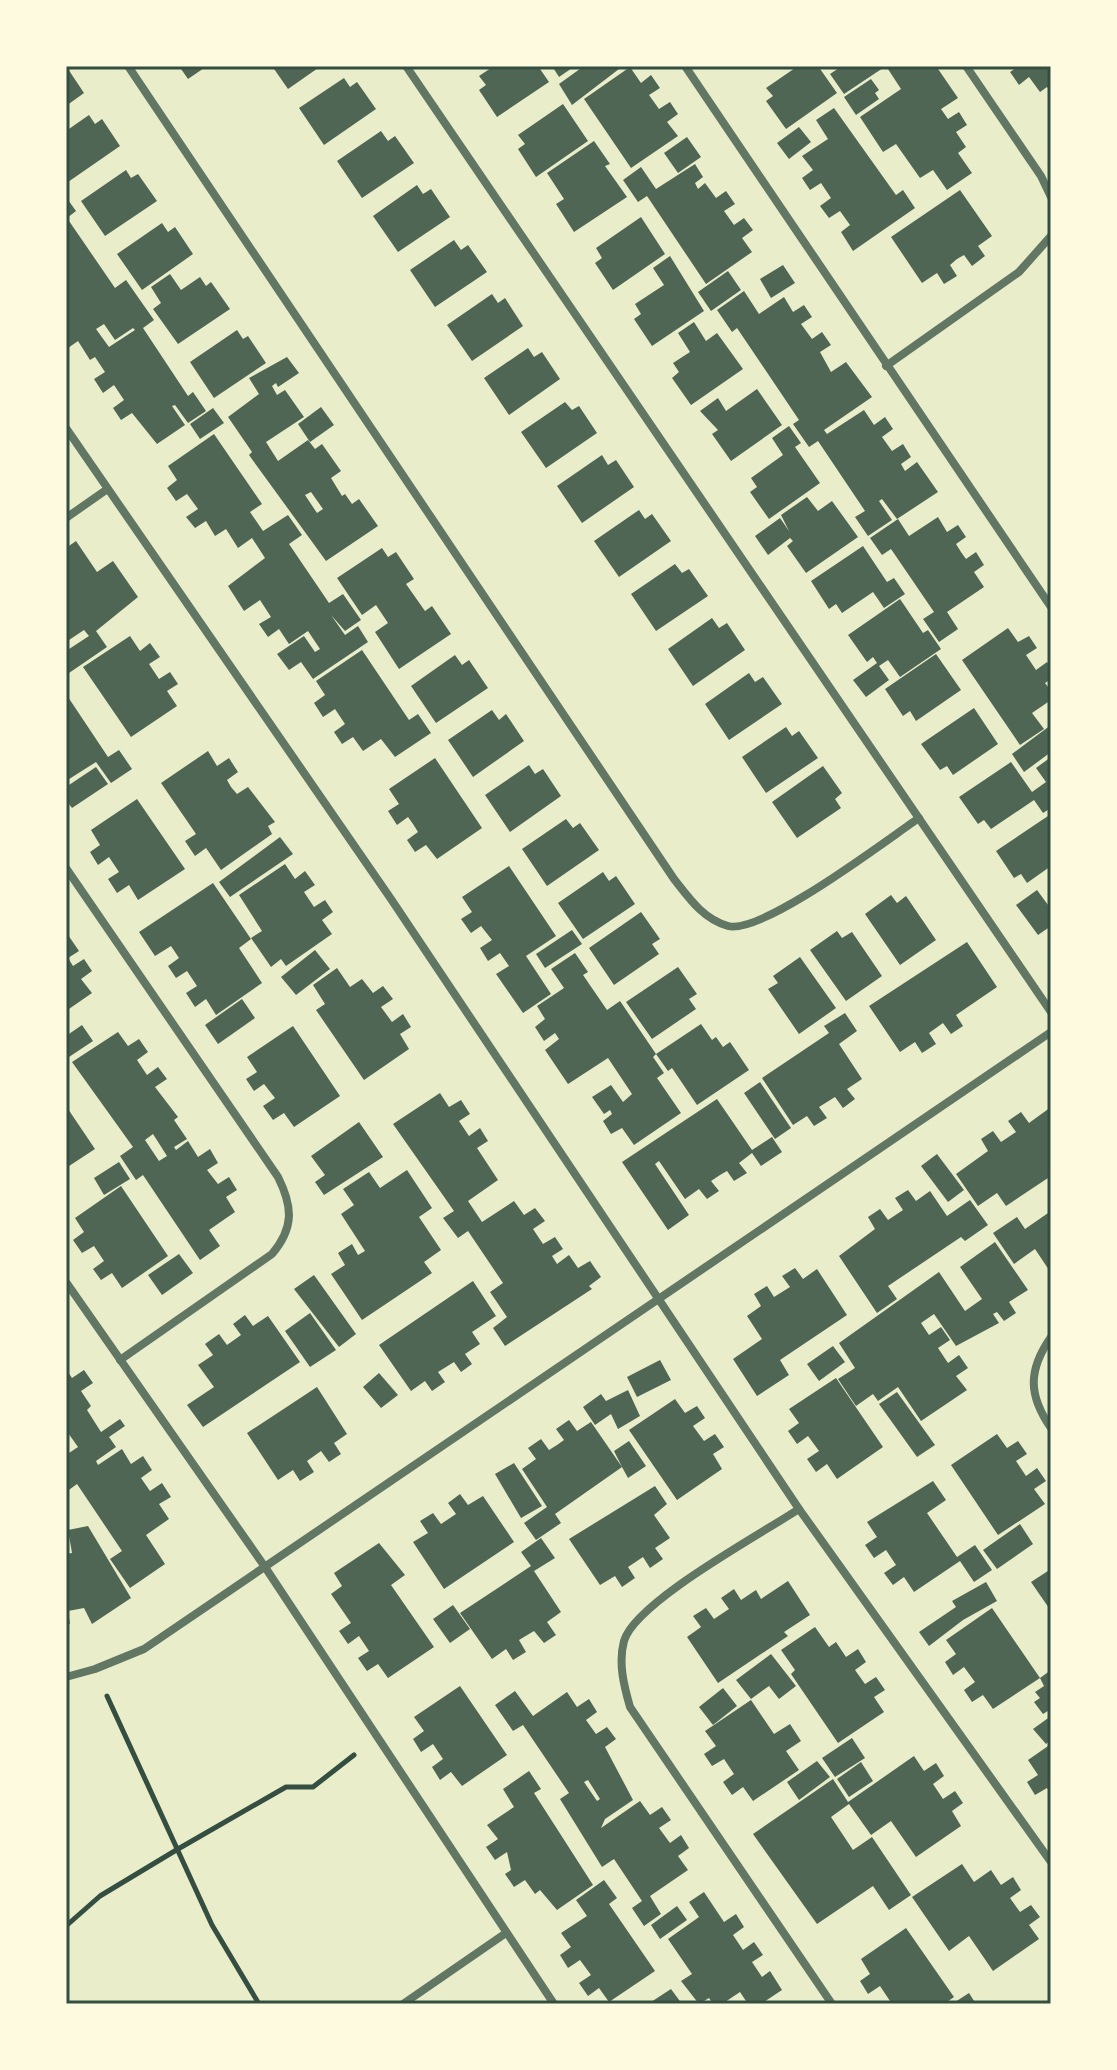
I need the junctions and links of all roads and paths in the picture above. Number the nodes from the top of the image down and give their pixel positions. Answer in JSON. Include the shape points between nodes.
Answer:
{"nodes":[{"id":1,"x":128,"y":66,"type":"edge"},
{"id":2,"x":406,"y":66,"type":"edge"},
{"id":3,"x":685,"y":66,"type":"edge"},
{"id":4,"x":966,"y":66,"type":"edge"},
{"id":5,"x":1051,"y":197,"type":"edge"},
{"id":6,"x":1051,"y":236,"type":"edge"},
{"id":7,"x":886,"y":366,"type":"junction"},
{"id":8,"x":66,"y":428,"type":"edge"},
{"id":9,"x":106,"y":490,"type":"junction"},
{"id":10,"x":66,"y":518,"type":"edge"},
{"id":11,"x":1051,"y":607,"type":"edge"},
{"id":12,"x":919,"y":818,"type":"junction"},
{"id":13,"x":66,"y":868,"type":"edge"},
{"id":14,"x":1051,"y":1012,"type":"edge"},
{"id":15,"x":1051,"y":1032,"type":"edge"},
{"id":16,"x":66,"y":1282,"type":"edge"},
{"id":17,"x":657,"y":1300,"type":"junction"},
{"id":18,"x":1051,"y":1337,"type":"edge"},
{"id":19,"x":120,"y":1360,"type":"junction"},
{"id":20,"x":1051,"y":1428,"type":"edge"},
{"id":21,"x":799,"y":1509,"type":"junction"},
{"id":22,"x":265,"y":1567,"type":"junction"},
{"id":23,"x":95,"y":1669,"type":"junction"},
{"id":24,"x":66,"y":1677,"type":"edge"},
{"id":25,"x":377,"y":1737,"type":"junction"},
{"id":26,"x":178,"y":1849,"type":"junction"},
{"id":27,"x":1051,"y":1862,"type":"edge"},
{"id":28,"x":66,"y":1926,"type":"edge"},
{"id":29,"x":506,"y":1933,"type":"junction"},
{"id":30,"x":259,"y":2004,"type":"edge"},
{"id":31,"x":403,"y":2004,"type":"edge"},
{"id":32,"x":554,"y":2004,"type":"edge"},
{"id":33,"x":832,"y":2004,"type":"edge"}],
"edges":[{"from":1,"to":12,"type":"street","via":[[699,911],[731,927],[774,915]]},
{"from":2,"to":12,"type":"street"},
{"from":3,"to":7,"type":"street"},
{"from":4,"to":5,"type":"street"},
{"from":6,"to":7,"type":"street","via":[[1019,272]]},
{"from":7,"to":11,"type":"street"},
{"from":8,"to":9,"type":"street"},
{"from":9,"to":10,"type":"street"},
{"from":9,"to":17,"type":"street","via":[[391,899]]},
{"from":12,"to":14,"type":"street"},
{"from":13,"to":19,"type":"street","via":[[278,1177],[291,1212],[286,1235],[272,1254]]},
{"from":15,"to":17,"type":"street"},
{"from":16,"to":19,"type":"street"},
{"from":17,"to":21,"type":"street"},
{"from":17,"to":22,"type":"street"},
{"from":18,"to":20,"type":"street","via":[[1040,1355],[1033,1390]]},
{"from":19,"to":22,"type":"street"},
{"from":21,"to":27,"type":"street"},
{"from":21,"to":33,"type":"street","via":[[646,1608],[624,1640],[623,1681],[630,1707]]},
{"from":22,"to":23,"type":"street","via":[[144,1649]]},
{"from":22,"to":25,"type":"street"},
{"from":23,"to":24,"type":"street"},
{"from":23,"to":26,"type":"path"},
{"from":25,"to":26,"type":"path","via":[[313,1787],[286,1787]]},
{"from":25,"to":29,"type":"street"},
{"from":26,"to":28,"type":"path","via":[[100,1896]]},
{"from":26,"to":30,"type":"path","via":[[212,1925]]},
{"from":29,"to":31,"type":"street"},
{"from":29,"to":32,"type":"street"}]}
